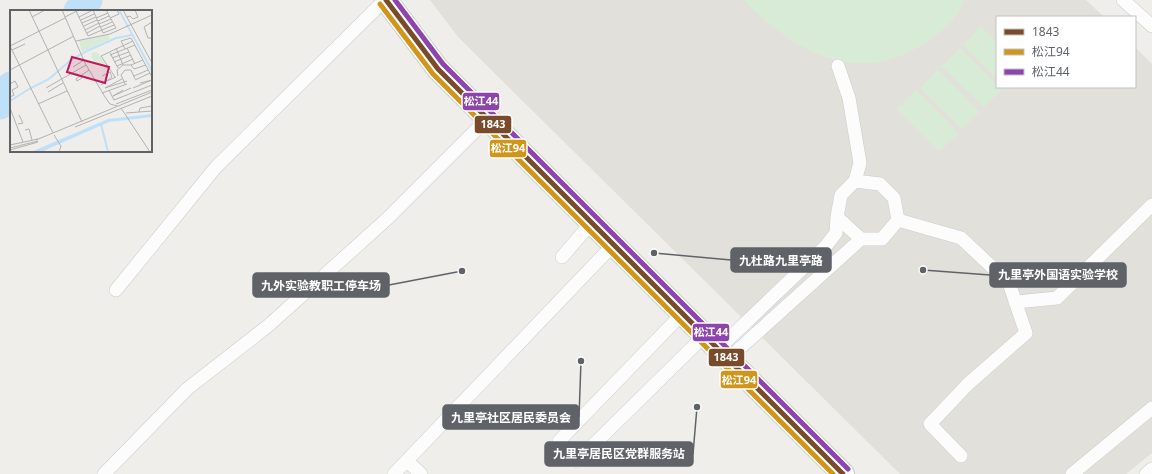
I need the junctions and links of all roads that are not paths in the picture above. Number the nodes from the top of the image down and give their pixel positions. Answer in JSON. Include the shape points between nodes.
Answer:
{"nodes":[{"id":1,"x":386,"y":0,"type":"edge"},
{"id":2,"x":1123,"y":0,"type":"edge"},
{"id":3,"x":1152,"y":26,"type":"edge"},
{"id":4,"x":838,"y":66,"type":"dead end"},
{"id":5,"x":488,"y":118,"type":"junction"},
{"id":6,"x":854,"y":181,"type":"junction"},
{"id":7,"x":1152,"y":205,"type":"edge"},
{"id":8,"x":837,"y":217,"type":"junction"},
{"id":9,"x":898,"y":220,"type":"junction"},
{"id":10,"x":592,"y":222,"type":"junction"},
{"id":11,"x":861,"y":239,"type":"junction"},
{"id":12,"x":614,"y":244,"type":"junction"},
{"id":13,"x":562,"y":257,"type":"dead end"},
{"id":14,"x":116,"y":290,"type":"dead end"},
{"id":15,"x":1015,"y":302,"type":"junction"},
{"id":16,"x":683,"y":314,"type":"junction"},
{"id":17,"x":717,"y":348,"type":"junction"},
{"id":18,"x":1152,"y":408,"type":"edge"},
{"id":19,"x":559,"y":441,"type":"dead end"},
{"id":20,"x":961,"y":456,"type":"dead end"},
{"id":21,"x":407,"y":460,"type":"junction"},
{"id":22,"x":576,"y":461,"type":"dead end"},
{"id":23,"x":1152,"y":469,"type":"edge"},
{"id":24,"x":104,"y":474,"type":"edge"},
{"id":25,"x":394,"y":474,"type":"edge"},
{"id":26,"x":421,"y":474,"type":"edge"},
{"id":27,"x":843,"y":474,"type":"edge"},
{"id":28,"x":1072,"y":474,"type":"edge"},
{"id":29,"x":1146,"y":474,"type":"edge"}],
"edges":[{"from":1,"to":5,"type":"street","via":[[438,69]]},
{"from":1,"to":14,"type":"lane","via":[[216,167]]},
{"from":2,"to":3,"type":"lane"},
{"from":4,"to":6,"type":"lane","via":[[849,98],[860,163]]},
{"from":5,"to":10,"type":"street"},
{"from":5,"to":24,"type":"lane","via":[[388,218],[269,325],[187,389]]},
{"from":6,"to":8,"type":"lane","via":[[841,194]]},
{"from":6,"to":9,"type":"lane","via":[[880,184],[894,198]]},
{"from":7,"to":15,"type":"lane","via":[[1057,298]]},
{"from":8,"to":11,"type":"lane"},
{"from":8,"to":17,"type":"lane","via":[[836,233],[825,247]]},
{"from":9,"to":11,"type":"lane","via":[[882,239]]},
{"from":9,"to":15,"type":"lane","via":[[961,238],[1009,283]]},
{"from":10,"to":12,"type":"street"},
{"from":10,"to":13,"type":"lane"},
{"from":11,"to":17,"type":"lane"},
{"from":12,"to":16,"type":"street"},
{"from":12,"to":21,"type":"lane"},
{"from":15,"to":20,"type":"lane","via":[[1026,333],[968,384],[930,424]]},
{"from":16,"to":17,"type":"street"},
{"from":16,"to":19,"type":"lane"},
{"from":17,"to":22,"type":"lane"},
{"from":17,"to":27,"type":"street"},
{"from":18,"to":28,"type":"lane"},
{"from":21,"to":25,"type":"lane"},
{"from":21,"to":26,"type":"lane"},
{"from":23,"to":29,"type":"lane"}]}
